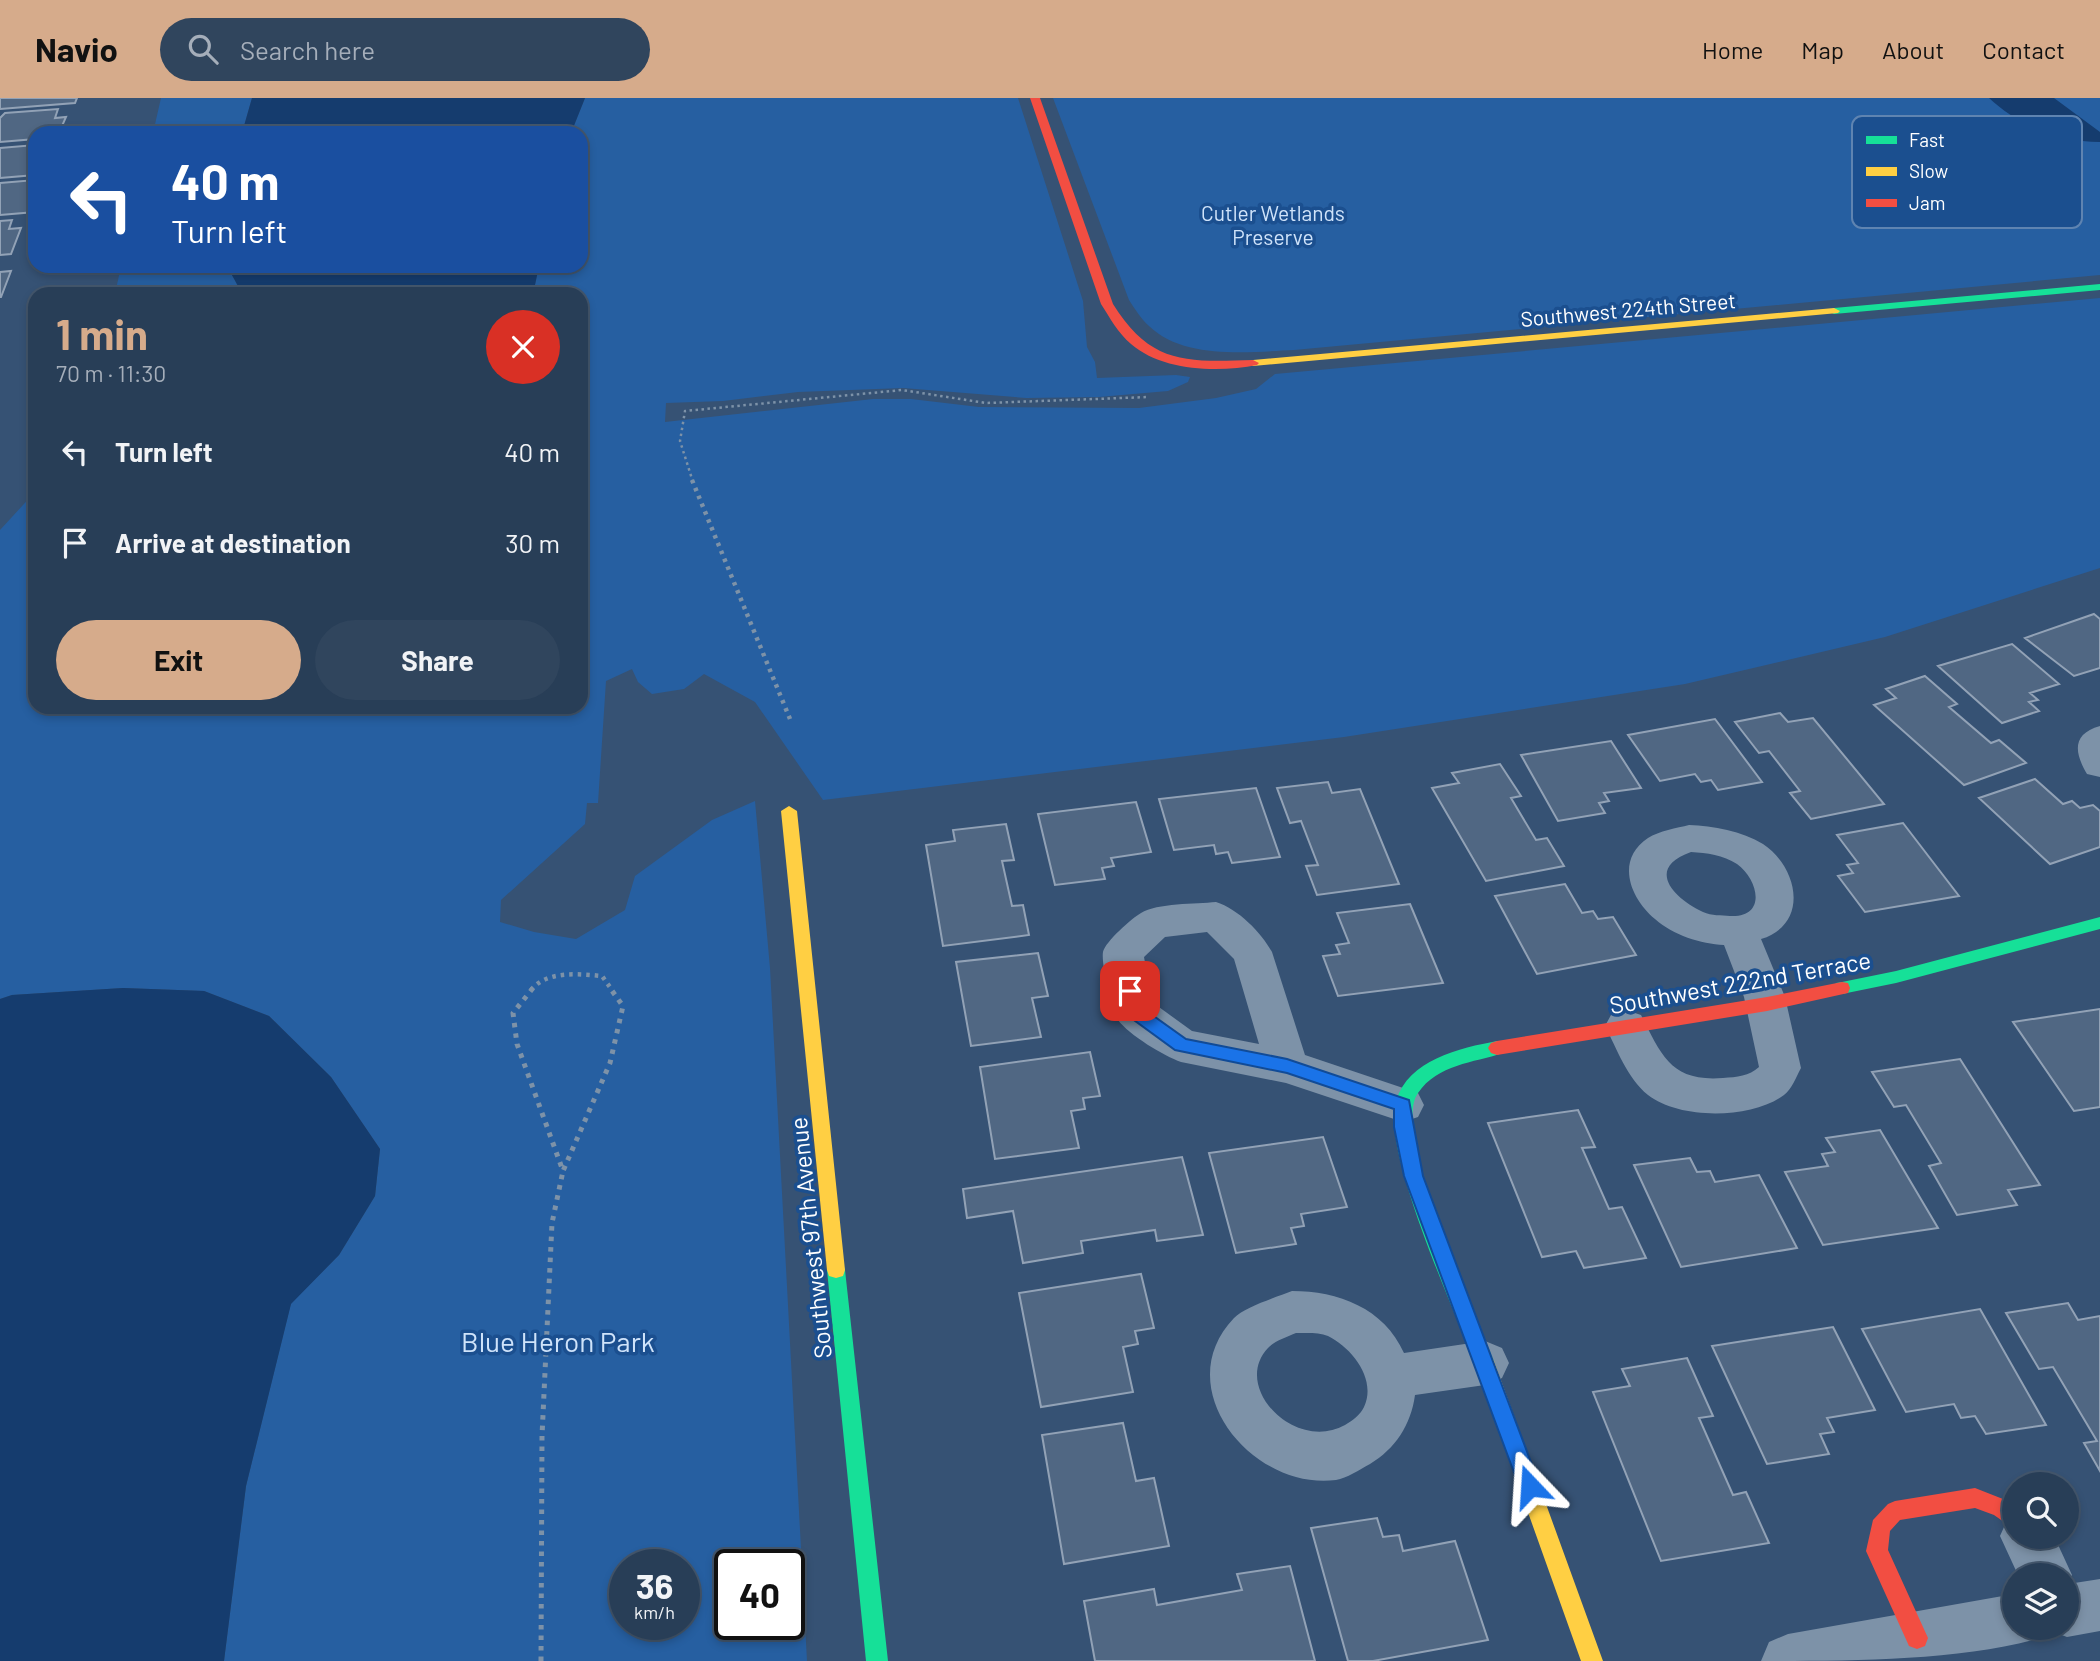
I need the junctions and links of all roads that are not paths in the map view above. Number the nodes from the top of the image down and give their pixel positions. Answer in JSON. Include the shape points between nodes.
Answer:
{"nodes":[{"id":1,"x":1035,"y":98,"type":"edge"},
{"id":2,"x":2100,"y":286,"type":"edge"},
{"id":3,"x":2100,"y":738,"type":"edge"},
{"id":4,"x":2100,"y":765,"type":"edge"},
{"id":5,"x":789,"y":811,"type":"dead end"},
{"id":6,"x":2100,"y":923,"type":"edge"},
{"id":7,"x":1737,"y":930,"type":"dead end"},
{"id":8,"x":1767,"y":1004,"type":"junction"},
{"id":9,"x":1626,"y":1026,"type":"junction"},
{"id":10,"x":1287,"y":1066,"type":"dead end"},
{"id":11,"x":1403,"y":1105,"type":"junction"},
{"id":12,"x":1485,"y":1363,"type":"junction"},
{"id":13,"x":1390,"y":1377,"type":"dead end"},
{"id":14,"x":2002,"y":1509,"type":"edge"},
{"id":15,"x":2100,"y":1605,"type":"edge"},
{"id":16,"x":2079,"y":1609,"type":"edge"},
{"id":17,"x":2002,"y":1622,"type":"edge"},
{"id":18,"x":1917,"y":1638,"type":"junction"},
{"id":19,"x":877,"y":1661,"type":"edge"},
{"id":20,"x":1592,"y":1661,"type":"edge"},
{"id":21,"x":1788,"y":1661,"type":"edge"}],
"edges":[{"from":1,"to":2,"type":"street","name":"Southwest 224th Street","via":[[1112,317],[1138,348],[1176,361],[1227,363],[1400,351]]},
{"from":3,"to":4,"type":"street","via":[[2096,755]]},
{"from":5,"to":19,"type":"street","name":"Southwest 97th Avenue"},
{"from":6,"to":8,"type":"street","name":"Southwest 222nd Terrace","via":[[1896,977]]},
{"from":7,"to":8,"type":"street","via":[[1753,960]]},
{"from":8,"to":9,"type":"street","name":"Southwest 222nd Terrace"},
{"from":8,"to":9,"type":"street","via":[[1780,1068],[1772,1081],[1759,1088],[1717,1096],[1690,1095],[1667,1086],[1648,1069]]},
{"from":9,"to":11,"type":"street","name":"Southwest 222nd Terrace","via":[[1477,1051],[1441,1064],[1417,1083]]},
{"from":10,"to":11,"type":"street"},
{"from":11,"to":12,"type":"street","via":[[1413,1176]]},
{"from":12,"to":13,"type":"street"},
{"from":12,"to":20,"type":"street"},
{"from":14,"to":18,"type":"street","via":[[1975,1498],[1895,1511],[1880,1527],[1877,1551]]},
{"from":15,"to":16,"type":"street"},
{"from":17,"to":18,"type":"street"},
{"from":18,"to":21,"type":"street"}]}
